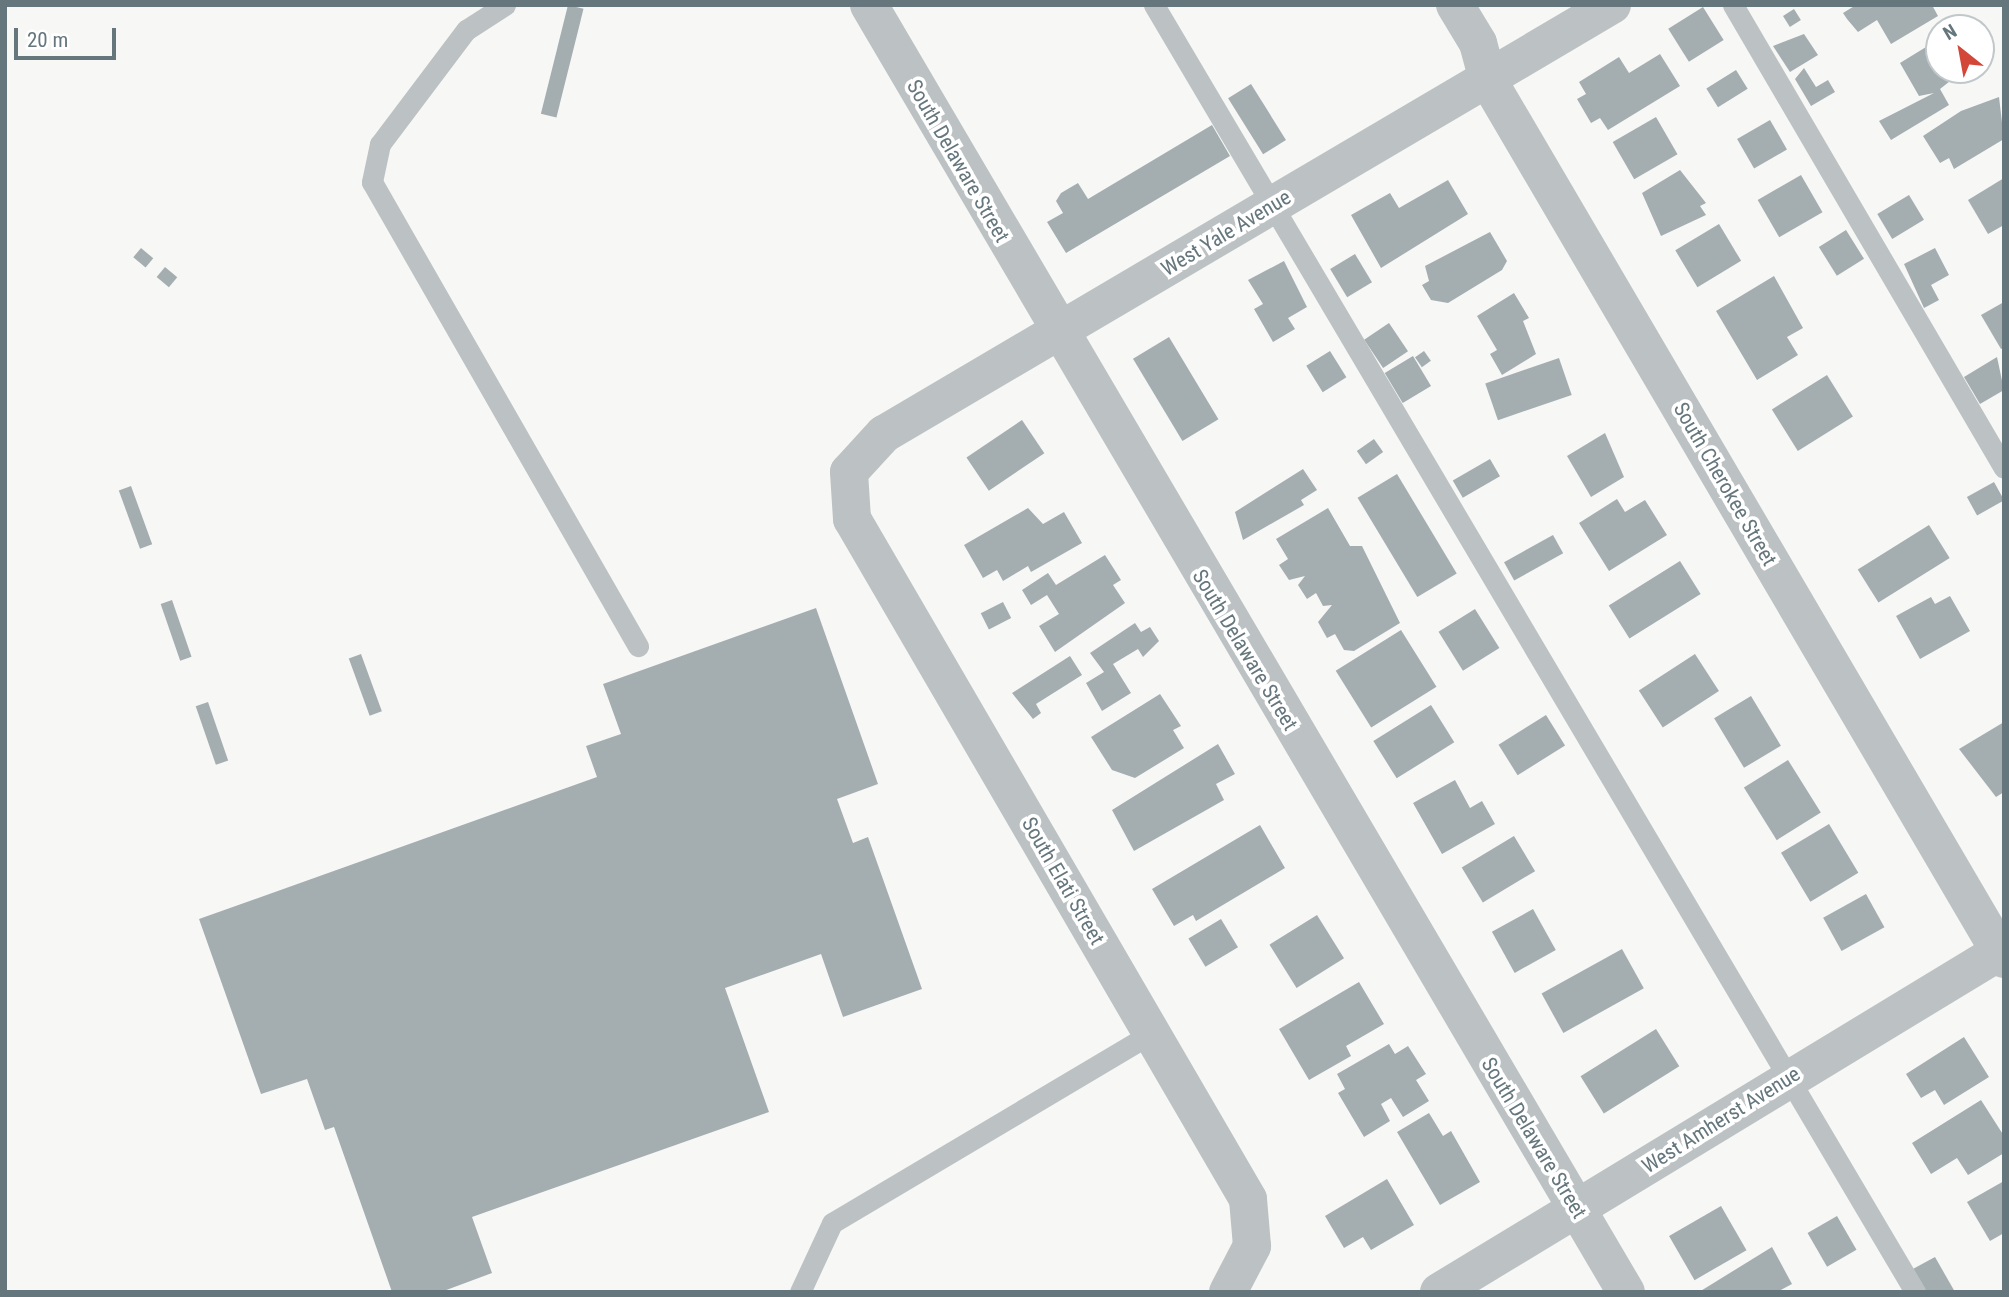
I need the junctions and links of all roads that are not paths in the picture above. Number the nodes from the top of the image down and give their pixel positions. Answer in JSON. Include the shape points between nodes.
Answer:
{"nodes":[{"id":1,"x":505,"y":5,"type":"edge"},
{"id":2,"x":869,"y":5,"type":"edge"},
{"id":3,"x":1154,"y":5,"type":"edge"},
{"id":4,"x":1455,"y":5,"type":"edge"},
{"id":5,"x":1612,"y":5,"type":"edge"},
{"id":6,"x":1733,"y":5,"type":"edge"},
{"id":7,"x":1488,"y":80,"type":"junction"},
{"id":8,"x":1275,"y":203,"type":"junction"},
{"id":9,"x":1058,"y":334,"type":"junction"},
{"id":10,"x":2004,"y":468,"type":"edge"},
{"id":11,"x":849,"y":472,"type":"joint"},
{"id":12,"x":638,"y":646,"type":"dead end"},
{"id":13,"x":2002,"y":953,"type":"edge"},
{"id":14,"x":1152,"y":1033,"type":"junction"},
{"id":15,"x":1786,"y":1079,"type":"junction"},
{"id":16,"x":1576,"y":1209,"type":"junction"},
{"id":17,"x":800,"y":1292,"type":"edge"},
{"id":18,"x":1228,"y":1292,"type":"edge"},
{"id":19,"x":1440,"y":1292,"type":"edge"},
{"id":20,"x":1626,"y":1292,"type":"edge"},
{"id":21,"x":1914,"y":1292,"type":"edge"}],
"edges":[{"from":1,"to":12,"type":"lane","via":[[466,30],[380,144],[372,183]]},
{"from":2,"to":9,"type":"street","name":"South Delaware Street"},
{"from":3,"to":8,"type":"lane"},
{"from":4,"to":7,"type":"street","name":"South Cherokee Street","via":[[1478,43]]},
{"from":5,"to":7,"type":"street","name":"West Yale Avenue"},
{"from":6,"to":10,"type":"lane"},
{"from":7,"to":8,"type":"street","name":"West Yale Avenue"},
{"from":7,"to":13,"type":"street","name":"South Cherokee Street"},
{"from":8,"to":9,"type":"street","name":"West Yale Avenue"},
{"from":8,"to":15,"type":"lane"},
{"from":9,"to":11,"type":"street","name":"West Yale Avenue","via":[[884,434]]},
{"from":9,"to":16,"type":"street","name":"South Delaware Street"},
{"from":11,"to":14,"type":"street","name":"South Elati Street","via":[[852,519]]},
{"from":13,"to":15,"type":"street","name":"West Amherst Avenue"},
{"from":14,"to":17,"type":"lane","via":[[832,1223]]},
{"from":14,"to":18,"type":"street","name":"South Elati Street","via":[[1248,1199],[1252,1246]]},
{"from":15,"to":16,"type":"street","name":"West Amherst Avenue"},
{"from":15,"to":21,"type":"lane"},
{"from":16,"to":19,"type":"street","name":"West Amherst Avenue"},
{"from":16,"to":20,"type":"street","name":"South Delaware Street"}]}
